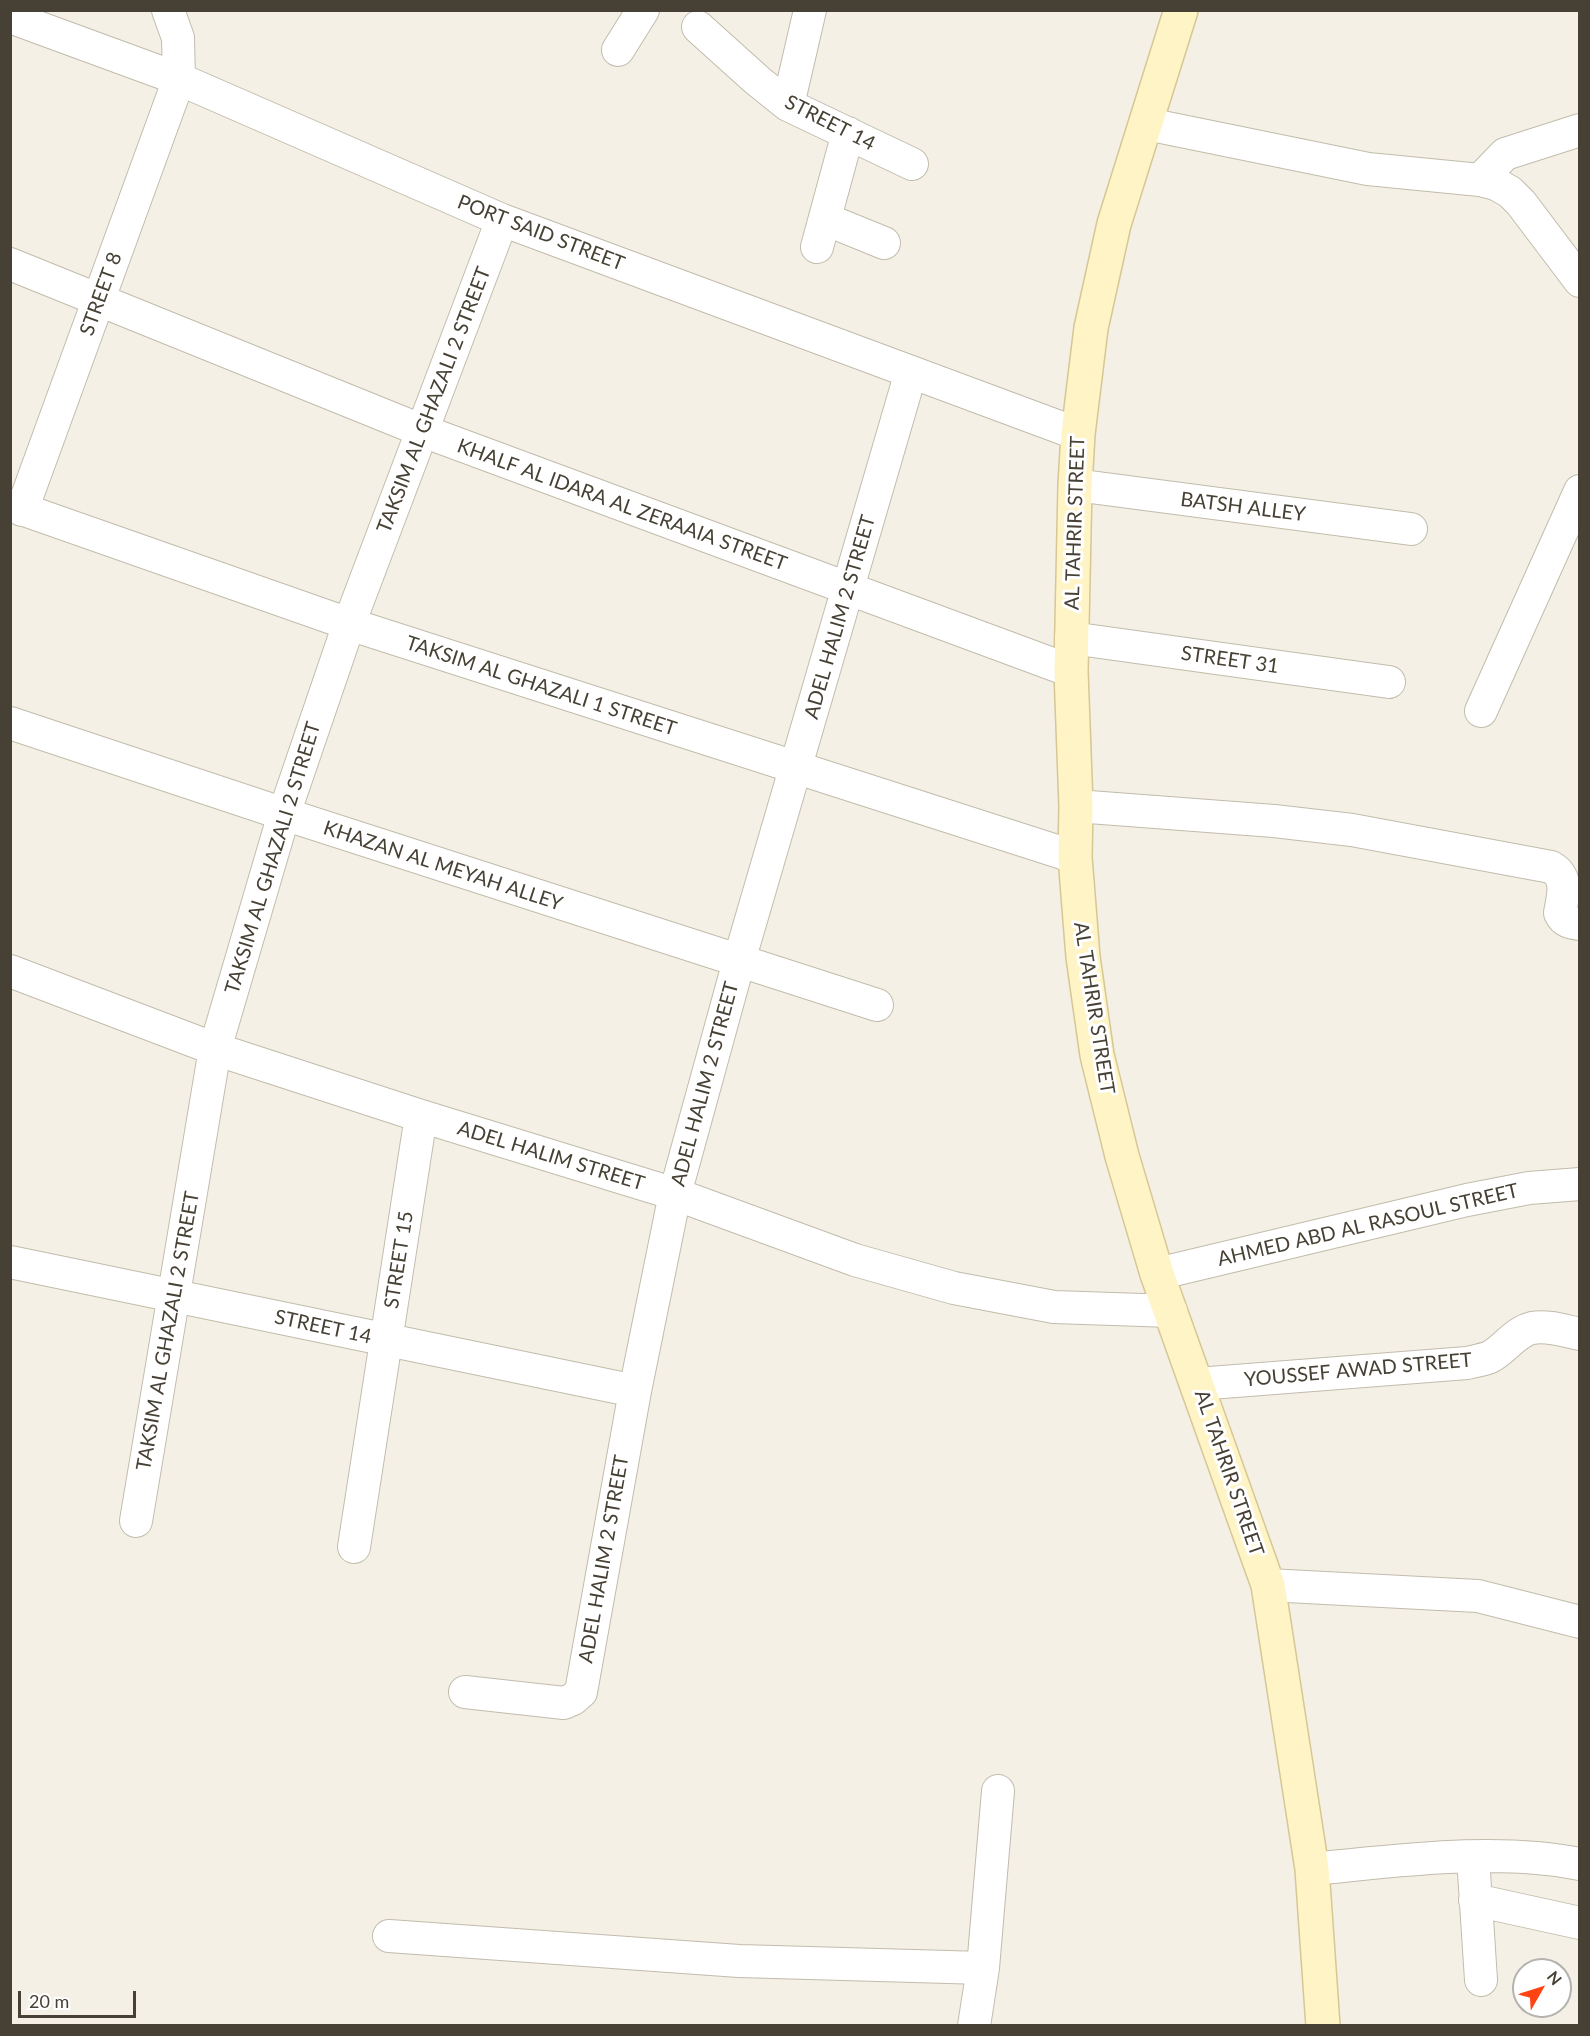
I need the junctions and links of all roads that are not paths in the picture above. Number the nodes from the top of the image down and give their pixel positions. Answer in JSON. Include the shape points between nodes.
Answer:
{"nodes":[{"id":1,"x":168,"y":10,"type":"edge"},
{"id":2,"x":643,"y":10,"type":"edge"},
{"id":3,"x":810,"y":10,"type":"edge"},
{"id":4,"x":1181,"y":10,"type":"edge"},
{"id":5,"x":10,"y":17,"type":"edge"},
{"id":6,"x":698,"y":27,"type":"dead end"},
{"id":7,"x":618,"y":50,"type":"dead end"},
{"id":8,"x":179,"y":79,"type":"junction"},
{"id":9,"x":788,"y":105,"type":"junction"},
{"id":10,"x":1147,"y":124,"type":"junction"},
{"id":11,"x":1580,"y":130,"type":"edge"},
{"id":12,"x":848,"y":134,"type":"junction"},
{"id":13,"x":912,"y":164,"type":"dead end"},
{"id":14,"x":1480,"y":180,"type":"junction"},
{"id":15,"x":502,"y":220,"type":"junction"},
{"id":16,"x":884,"y":243,"type":"dead end"},
{"id":17,"x":10,"y":264,"type":"edge"},
{"id":18,"x":1580,"y":281,"type":"edge"},
{"id":19,"x":99,"y":300,"type":"junction"},
{"id":20,"x":911,"y":372,"type":"junction"},
{"id":21,"x":423,"y":431,"type":"junction"},
{"id":22,"x":1078,"y":434,"type":"junction"},
{"id":23,"x":1075,"y":485,"type":"junction"},
{"id":24,"x":1580,"y":491,"type":"edge"},
{"id":25,"x":16,"y":508,"type":"edge"},
{"id":26,"x":1411,"y":529,"type":"dead end"},
{"id":27,"x":848,"y":589,"type":"junction"},
{"id":28,"x":349,"y":624,"type":"junction"},
{"id":29,"x":1071,"y":638,"type":"junction"},
{"id":30,"x":1071,"y":671,"type":"junction"},
{"id":31,"x":1389,"y":682,"type":"dead end"},
{"id":32,"x":1481,"y":711,"type":"dead end"},
{"id":33,"x":10,"y":723,"type":"edge"},
{"id":34,"x":796,"y":767,"type":"junction"},
{"id":35,"x":1076,"y":806,"type":"junction"},
{"id":36,"x":284,"y":814,"type":"junction"},
{"id":37,"x":1075,"y":857,"type":"junction"},
{"id":38,"x":1580,"y":924,"type":"edge"},
{"id":39,"x":739,"y":961,"type":"junction"},
{"id":40,"x":10,"y":971,"type":"edge"},
{"id":41,"x":877,"y":1005,"type":"dead end"},
{"id":42,"x":215,"y":1049,"type":"junction"},
{"id":43,"x":421,"y":1116,"type":"junction"},
{"id":44,"x":1580,"y":1184,"type":"edge"},
{"id":45,"x":675,"y":1194,"type":"junction"},
{"id":46,"x":10,"y":1262,"type":"edge"},
{"id":47,"x":1157,"y":1274,"type":"junction"},
{"id":48,"x":174,"y":1296,"type":"junction"},
{"id":49,"x":1171,"y":1311,"type":"junction"},
{"id":50,"x":1580,"y":1334,"type":"edge"},
{"id":51,"x":386,"y":1340,"type":"junction"},
{"id":52,"x":1197,"y":1384,"type":"junction"},
{"id":53,"x":635,"y":1391,"type":"junction"},
{"id":54,"x":136,"y":1521,"type":"dead end"},
{"id":55,"x":354,"y":1546,"type":"dead end"},
{"id":56,"x":1268,"y":1585,"type":"junction"},
{"id":57,"x":1580,"y":1622,"type":"edge"},
{"id":58,"x":465,"y":1692,"type":"dead end"},
{"id":59,"x":998,"y":1791,"type":"dead end"},
{"id":60,"x":1473,"y":1857,"type":"junction"},
{"id":61,"x":1580,"y":1864,"type":"edge"},
{"id":62,"x":1312,"y":1869,"type":"junction"},
{"id":63,"x":1475,"y":1900,"type":"junction"},
{"id":64,"x":1580,"y":1923,"type":"edge"},
{"id":65,"x":389,"y":1936,"type":"dead end"},
{"id":66,"x":983,"y":1968,"type":"junction"},
{"id":67,"x":1481,"y":1980,"type":"dead end"},
{"id":68,"x":974,"y":2025,"type":"edge"},
{"id":69,"x":1323,"y":2025,"type":"edge"}],
"edges":[{"from":1,"to":8,"type":"street","via":[[178,38]]},
{"from":2,"to":7,"type":"street"},
{"from":3,"to":9,"type":"street"},
{"from":4,"to":10,"type":"street","name":"AL TAHRIR STREET"},
{"from":5,"to":8,"type":"street","name":"PORT SAID STREET"},
{"from":6,"to":9,"type":"street","name":"STREET 14"},
{"from":8,"to":15,"type":"street","name":"PORT SAID STREET"},
{"from":8,"to":19,"type":"street","name":"STREET 8"},
{"from":9,"to":12,"type":"street","name":"STREET 14"},
{"from":10,"to":14,"type":"street","via":[[1368,169]]},
{"from":10,"to":22,"type":"street","name":"AL TAHRIR STREET","via":[[1114,224],[1091,328]]},
{"from":11,"to":14,"type":"street","via":[[1505,154]]},
{"from":12,"to":13,"type":"street","name":"STREET 14"},
{"from":12,"to":16,"type":"street","via":[[821,233]]},
{"from":14,"to":18,"type":"street","via":[[1496,184],[1521,203]]},
{"from":15,"to":20,"type":"street","name":"PORT SAID STREET"},
{"from":15,"to":21,"type":"street","name":"TAKSIM AL GHAZALI 2 STREET"},
{"from":17,"to":19,"type":"street","name":"KHALF AL IDARA AL ZERAAIA STREET"},
{"from":19,"to":21,"type":"street","name":"KHALF AL IDARA AL ZERAAIA STREET"},
{"from":19,"to":25,"type":"street","name":"STREET 8"},
{"from":20,"to":22,"type":"street","name":"PORT SAID STREET"},
{"from":20,"to":27,"type":"street","name":"ADEL HALIM 2 STREET"},
{"from":21,"to":27,"type":"street","name":"KHALF AL IDARA AL ZERAAIA STREET"},
{"from":21,"to":28,"type":"street","name":"TAKSIM AL GHAZALI 2 STREET"},
{"from":22,"to":23,"type":"street","name":"AL TAHRIR STREET"},
{"from":23,"to":26,"type":"street","name":"BATSH ALLEY"},
{"from":23,"to":29,"type":"street","name":"AL TAHRIR STREET"},
{"from":24,"to":32,"type":"street"},
{"from":25,"to":28,"type":"street","name":"TAKSIM AL GHAZALI 1 STREET"},
{"from":27,"to":30,"type":"street","name":"KHALF AL IDARA AL ZERAAIA STREET"},
{"from":27,"to":34,"type":"street","name":"ADEL HALIM 2 STREET"},
{"from":28,"to":34,"type":"street","name":"TAKSIM AL GHAZALI 1 STREET"},
{"from":28,"to":36,"type":"street","name":"TAKSIM AL GHAZALI 2 STREET"},
{"from":29,"to":30,"type":"street","name":"AL TAHRIR STREET"},
{"from":29,"to":31,"type":"street","name":"STREET 31"},
{"from":30,"to":35,"type":"street","name":"AL TAHRIR STREET"},
{"from":33,"to":36,"type":"street","name":"KHAZAN AL MEYAH ALLEY"},
{"from":34,"to":37,"type":"street","name":"TAKSIM AL GHAZALI 1 STREET"},
{"from":34,"to":39,"type":"street","name":"ADEL HALIM 2 STREET"},
{"from":35,"to":37,"type":"street","name":"AL TAHRIR STREET"},
{"from":35,"to":38,"type":"street","via":[[1352,830],[1551,867],[1564,885],[1562,917]]},
{"from":36,"to":39,"type":"street","name":"KHAZAN AL MEYAH ALLEY"},
{"from":36,"to":42,"type":"street","name":"TAKSIM AL GHAZALI 2 STREET"},
{"from":37,"to":47,"type":"street","name":"AL TAHRIR STREET","via":[[1083,957],[1097,1055]]},
{"from":39,"to":41,"type":"street","name":"KHAZAN AL MEYAH ALLEY"},
{"from":39,"to":45,"type":"street","name":"ADEL HALIM 2 STREET"},
{"from":40,"to":42,"type":"street","name":"ADEL HALIM STREET"},
{"from":42,"to":43,"type":"street","name":"ADEL HALIM STREET"},
{"from":42,"to":48,"type":"street","name":"TAKSIM AL GHAZALI 2 STREET"},
{"from":43,"to":45,"type":"street","name":"ADEL HALIM STREET"},
{"from":43,"to":51,"type":"street","name":"STREET 15"},
{"from":44,"to":47,"type":"street","name":"AHMED ABD AL RASOUL STREET","via":[[1529,1188],[1467,1200]]},
{"from":45,"to":49,"type":"street","name":"ADEL HALIM STREET","via":[[855,1260],[954,1288],[1054,1307]]},
{"from":45,"to":53,"type":"street","name":"ADEL HALIM 2 STREET"},
{"from":46,"to":48,"type":"street","name":"STREET 14"},
{"from":47,"to":49,"type":"street","name":"AL TAHRIR STREET"},
{"from":48,"to":51,"type":"street","name":"STREET 14"},
{"from":48,"to":54,"type":"street","name":"TAKSIM AL GHAZALI 2 STREET"},
{"from":49,"to":52,"type":"street","name":"AL TAHRIR STREET"},
{"from":50,"to":52,"type":"street","name":"YOUSSEF AWAD STREET","via":[[1533,1328],[1520,1333],[1489,1358],[1467,1363]]},
{"from":51,"to":53,"type":"street","name":"STREET 14"},
{"from":51,"to":55,"type":"street","name":"STREET 15"},
{"from":52,"to":56,"type":"street","name":"AL TAHRIR STREET"},
{"from":53,"to":58,"type":"street","name":"ADEL HALIM 2 STREET","via":[[581,1692],[564,1703]]},
{"from":56,"to":57,"type":"street","via":[[1478,1596]]},
{"from":56,"to":62,"type":"street","name":"AL TAHRIR STREET"},
{"from":59,"to":66,"type":"street"},
{"from":60,"to":61,"type":"street"},
{"from":60,"to":62,"type":"street"},
{"from":60,"to":63,"type":"street"},
{"from":62,"to":69,"type":"street","name":"AL TAHRIR STREET"},
{"from":63,"to":64,"type":"street"},
{"from":63,"to":67,"type":"street"},
{"from":65,"to":66,"type":"street","via":[[739,1960]]},
{"from":66,"to":68,"type":"street"}]}
